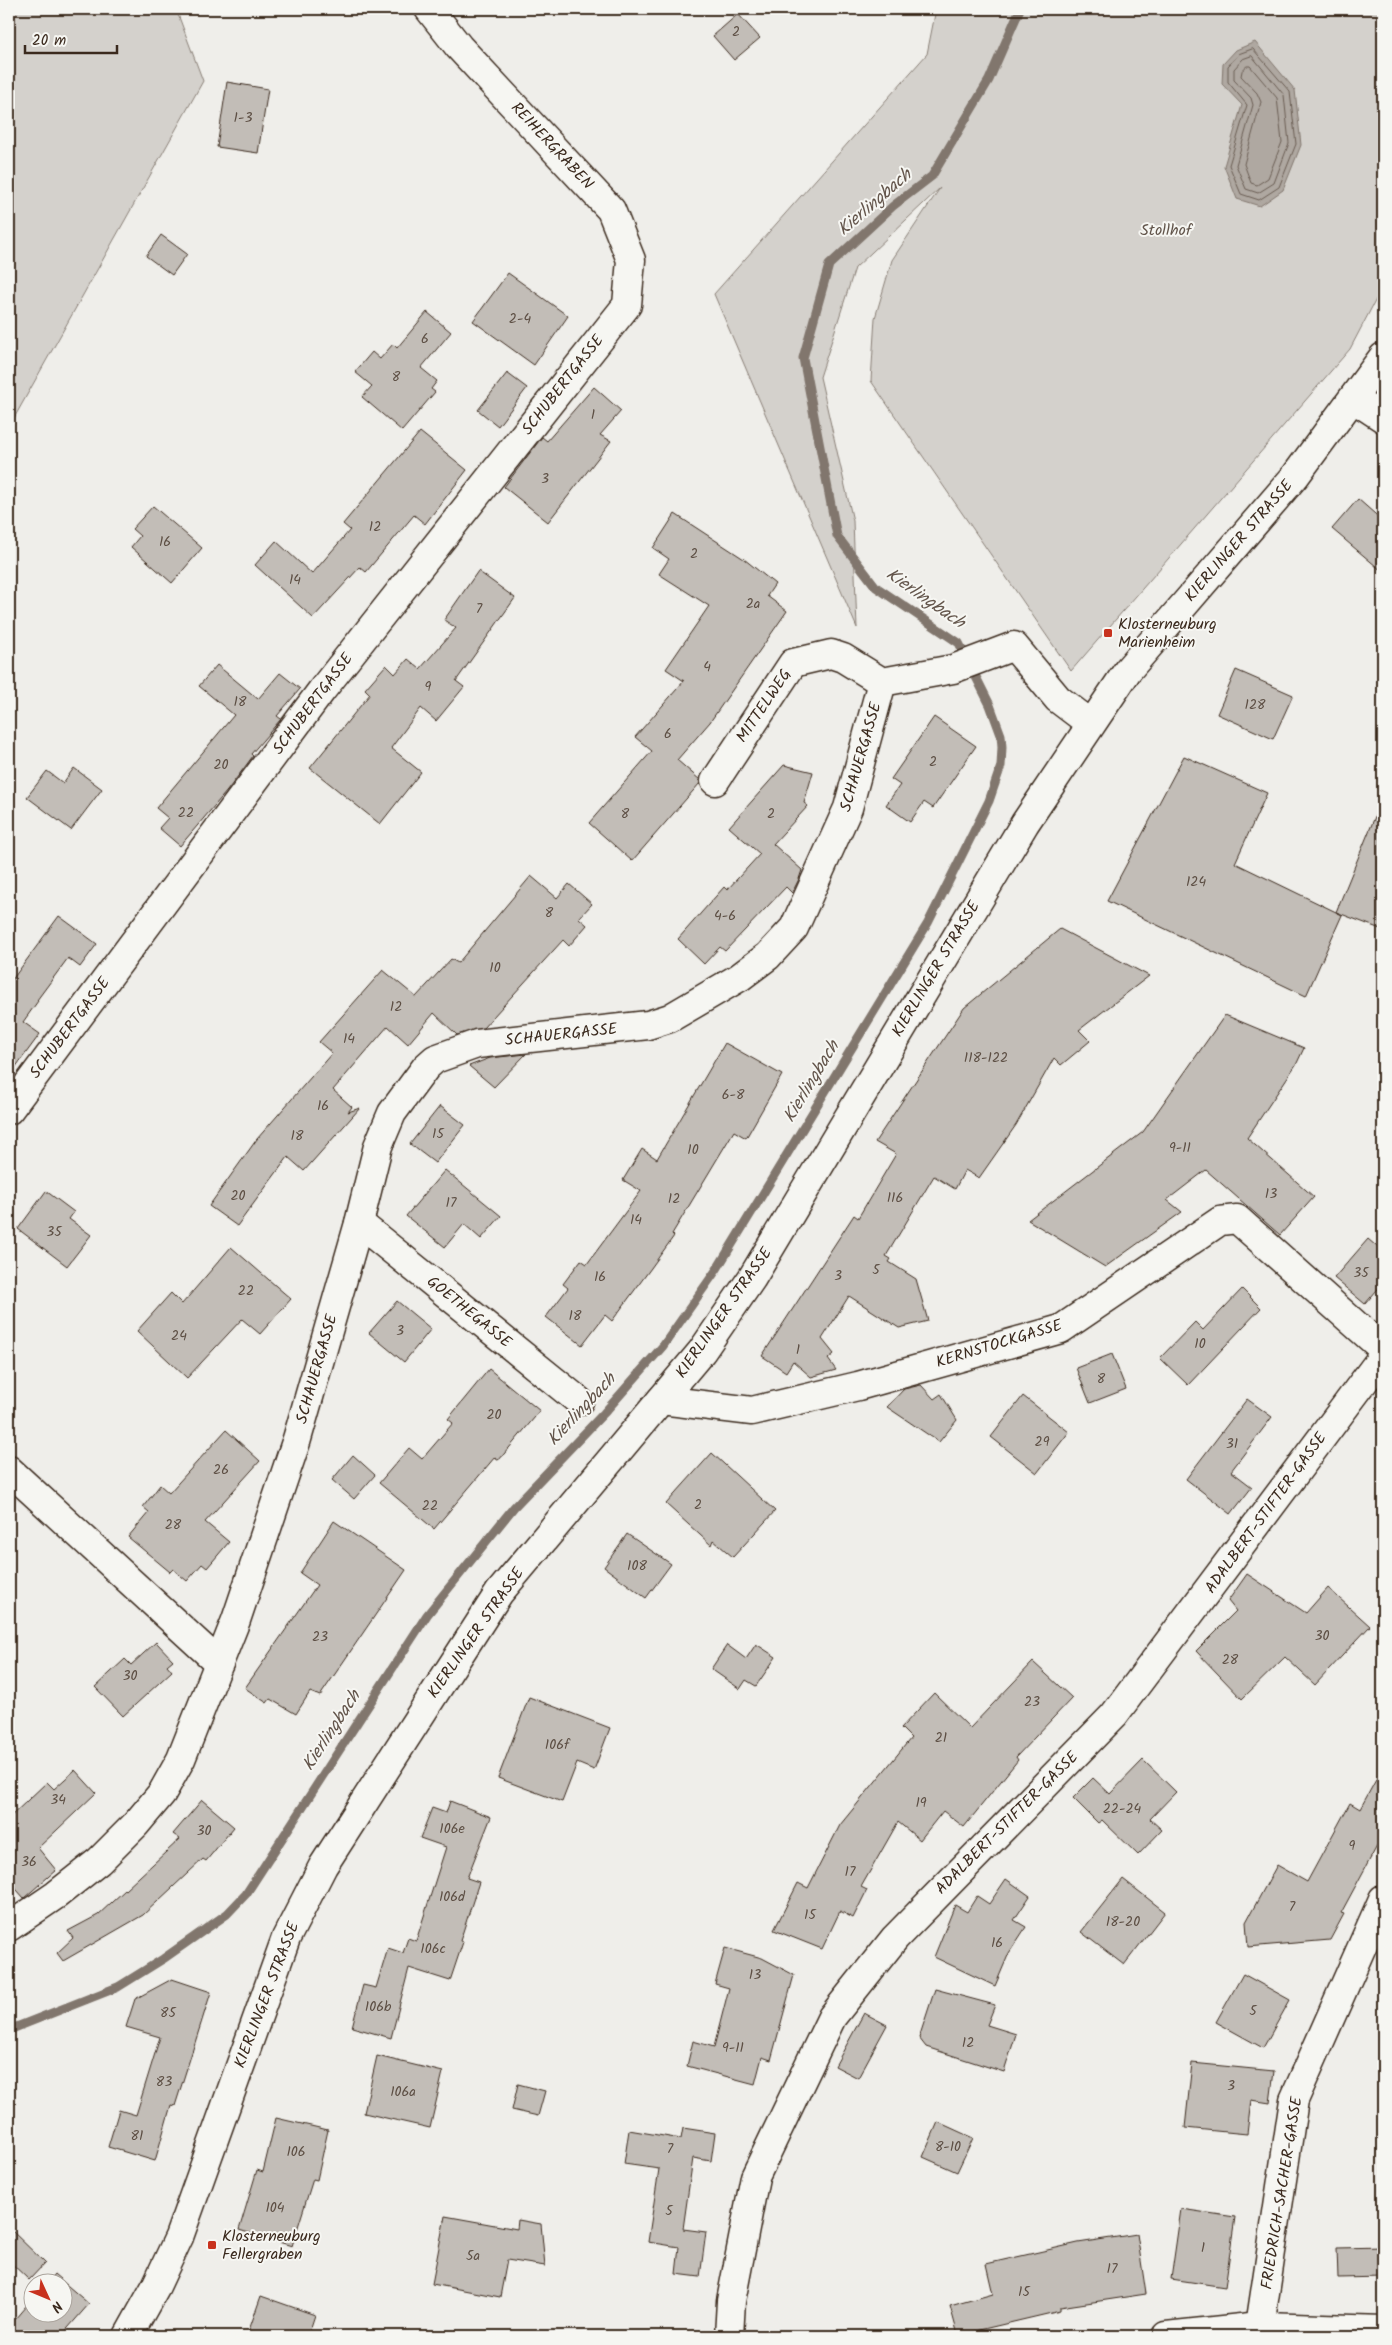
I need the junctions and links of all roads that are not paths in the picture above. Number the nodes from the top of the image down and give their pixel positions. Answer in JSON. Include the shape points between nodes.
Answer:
{"nodes":[{"id":1,"x":429,"y":9,"type":"edge"},
{"id":2,"x":627,"y":305,"type":"joint"},
{"id":3,"x":1383,"y":357,"type":"edge"},
{"id":4,"x":1354,"y":399,"type":"junction"},
{"id":5,"x":1383,"y":418,"type":"edge"},
{"id":6,"x":882,"y":682,"type":"junction"},
{"id":7,"x":1090,"y":724,"type":"junction"},
{"id":8,"x":715,"y":781,"type":"dead end"},
{"id":9,"x":9,"y":1110,"type":"edge"},
{"id":10,"x":359,"y":1223,"type":"junction"},
{"id":11,"x":1383,"y":1349,"type":"edge"},
{"id":12,"x":1383,"y":1356,"type":"edge"},
{"id":13,"x":661,"y":1400,"type":"junction"},
{"id":14,"x":579,"y":1401,"type":"dead end"},
{"id":15,"x":9,"y":1470,"type":"edge"},
{"id":16,"x":218,"y":1663,"type":"junction"},
{"id":17,"x":1383,"y":1899,"type":"edge"},
{"id":18,"x":9,"y":1927,"type":"edge"},
{"id":19,"x":1260,"y":2326,"type":"junction"},
{"id":20,"x":1383,"y":2330,"type":"edge"},
{"id":21,"x":128,"y":2336,"type":"edge"},
{"id":22,"x":729,"y":2336,"type":"edge"},
{"id":23,"x":1166,"y":2336,"type":"edge"}],
"edges":[{"from":1,"to":2,"type":"street","name":"REIHERGRABEN","via":[[458,47],[611,210],[631,260]]},
{"from":2,"to":9,"type":"street","name":"SCHUBERTGASSE","via":[[322,690]]},
{"from":3,"to":4,"type":"street","name":"KIERLINGER STRASSE"},
{"from":4,"to":5,"type":"street"},
{"from":4,"to":7,"type":"street","name":"KIERLINGER STRASSE","via":[[1296,474],[1128,670]]},
{"from":6,"to":7,"type":"street","name":"SCHAUERGASSE","via":[[954,670],[1014,646],[1058,699]]},
{"from":6,"to":8,"type":"street","name":"MITTELWEG","via":[[831,654],[793,663]]},
{"from":6,"to":10,"type":"street","name":"SCHAUERGASSE","via":[[848,808],[794,928],[783,942],[740,977],[670,1018],[648,1025],[477,1044],[435,1059],[392,1113],[378,1146]]},
{"from":7,"to":13,"type":"street","name":"KIERLINGER STRASSE","via":[[1024,823],[752,1278],[702,1351]]},
{"from":10,"to":14,"type":"street","name":"GOETHEGASSE"},
{"from":10,"to":16,"type":"street","name":"SCHAUERGASSE","via":[[297,1440],[236,1620]]},
{"from":11,"to":13,"type":"street","name":"KERNSTOCKGASSE","via":[[1238,1219],[1220,1220],[1061,1328],[858,1386],[752,1411]]},
{"from":12,"to":22,"type":"street","name":"ADALBERT-STIFTER-GASSE","via":[[1114,1715],[895,1938],[832,2017],[755,2176],[731,2300]]},
{"from":13,"to":21,"type":"street","name":"KIERLINGER STRASSE","via":[[500,1593],[315,1881],[286,1938],[179,2237]]},
{"from":15,"to":16,"type":"street"},
{"from":16,"to":18,"type":"street","name":"SCHAUERGASSE","via":[[181,1759],[162,1793],[99,1861]]},
{"from":17,"to":19,"type":"street","name":"FRIEDRICH-SACHER-GASSE","via":[[1294,2100]]},
{"from":19,"to":20,"type":"street"},
{"from":19,"to":23,"type":"street"}]}
